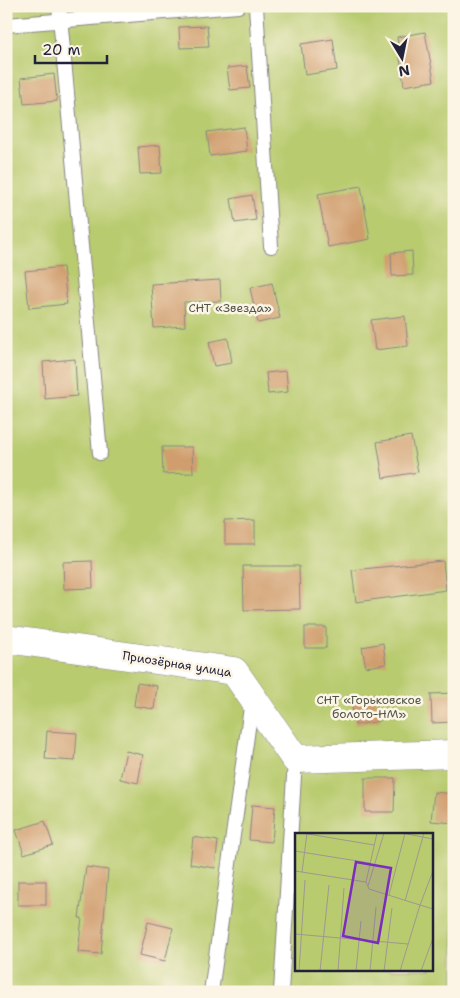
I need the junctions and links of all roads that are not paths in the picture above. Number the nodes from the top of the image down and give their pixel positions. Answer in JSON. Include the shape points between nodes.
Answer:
{"nodes":[{"id":1,"x":59,"y":6,"type":"edge"},
{"id":2,"x":238,"y":6,"type":"edge"},
{"id":3,"x":256,"y":6,"type":"edge"},
{"id":4,"x":61,"y":21,"type":"junction"},
{"id":5,"x":6,"y":25,"type":"edge"},
{"id":6,"x":271,"y":246,"type":"dead end"},
{"id":7,"x":100,"y":453,"type":"dead end"},
{"id":8,"x":6,"y":639,"type":"edge"},
{"id":9,"x":252,"y":697,"type":"junction"},
{"id":10,"x":454,"y":754,"type":"edge"},
{"id":11,"x":296,"y":759,"type":"junction"},
{"id":12,"x":211,"y":992,"type":"edge"},
{"id":13,"x":282,"y":992,"type":"edge"}],
"edges":[{"from":1,"to":4,"type":"lane"},
{"from":2,"to":4,"type":"lane"},
{"from":3,"to":6,"type":"lane"},
{"from":4,"to":5,"type":"lane"},
{"from":4,"to":7,"type":"lane"},
{"from":8,"to":9,"type":"street","name":"Приозёрная улица","via":[[234,671]]},
{"from":9,"to":11,"type":"street","name":"Приозёрная улица"},
{"from":9,"to":12,"type":"lane"},
{"from":10,"to":11,"type":"street"},
{"from":11,"to":13,"type":"lane"}]}
